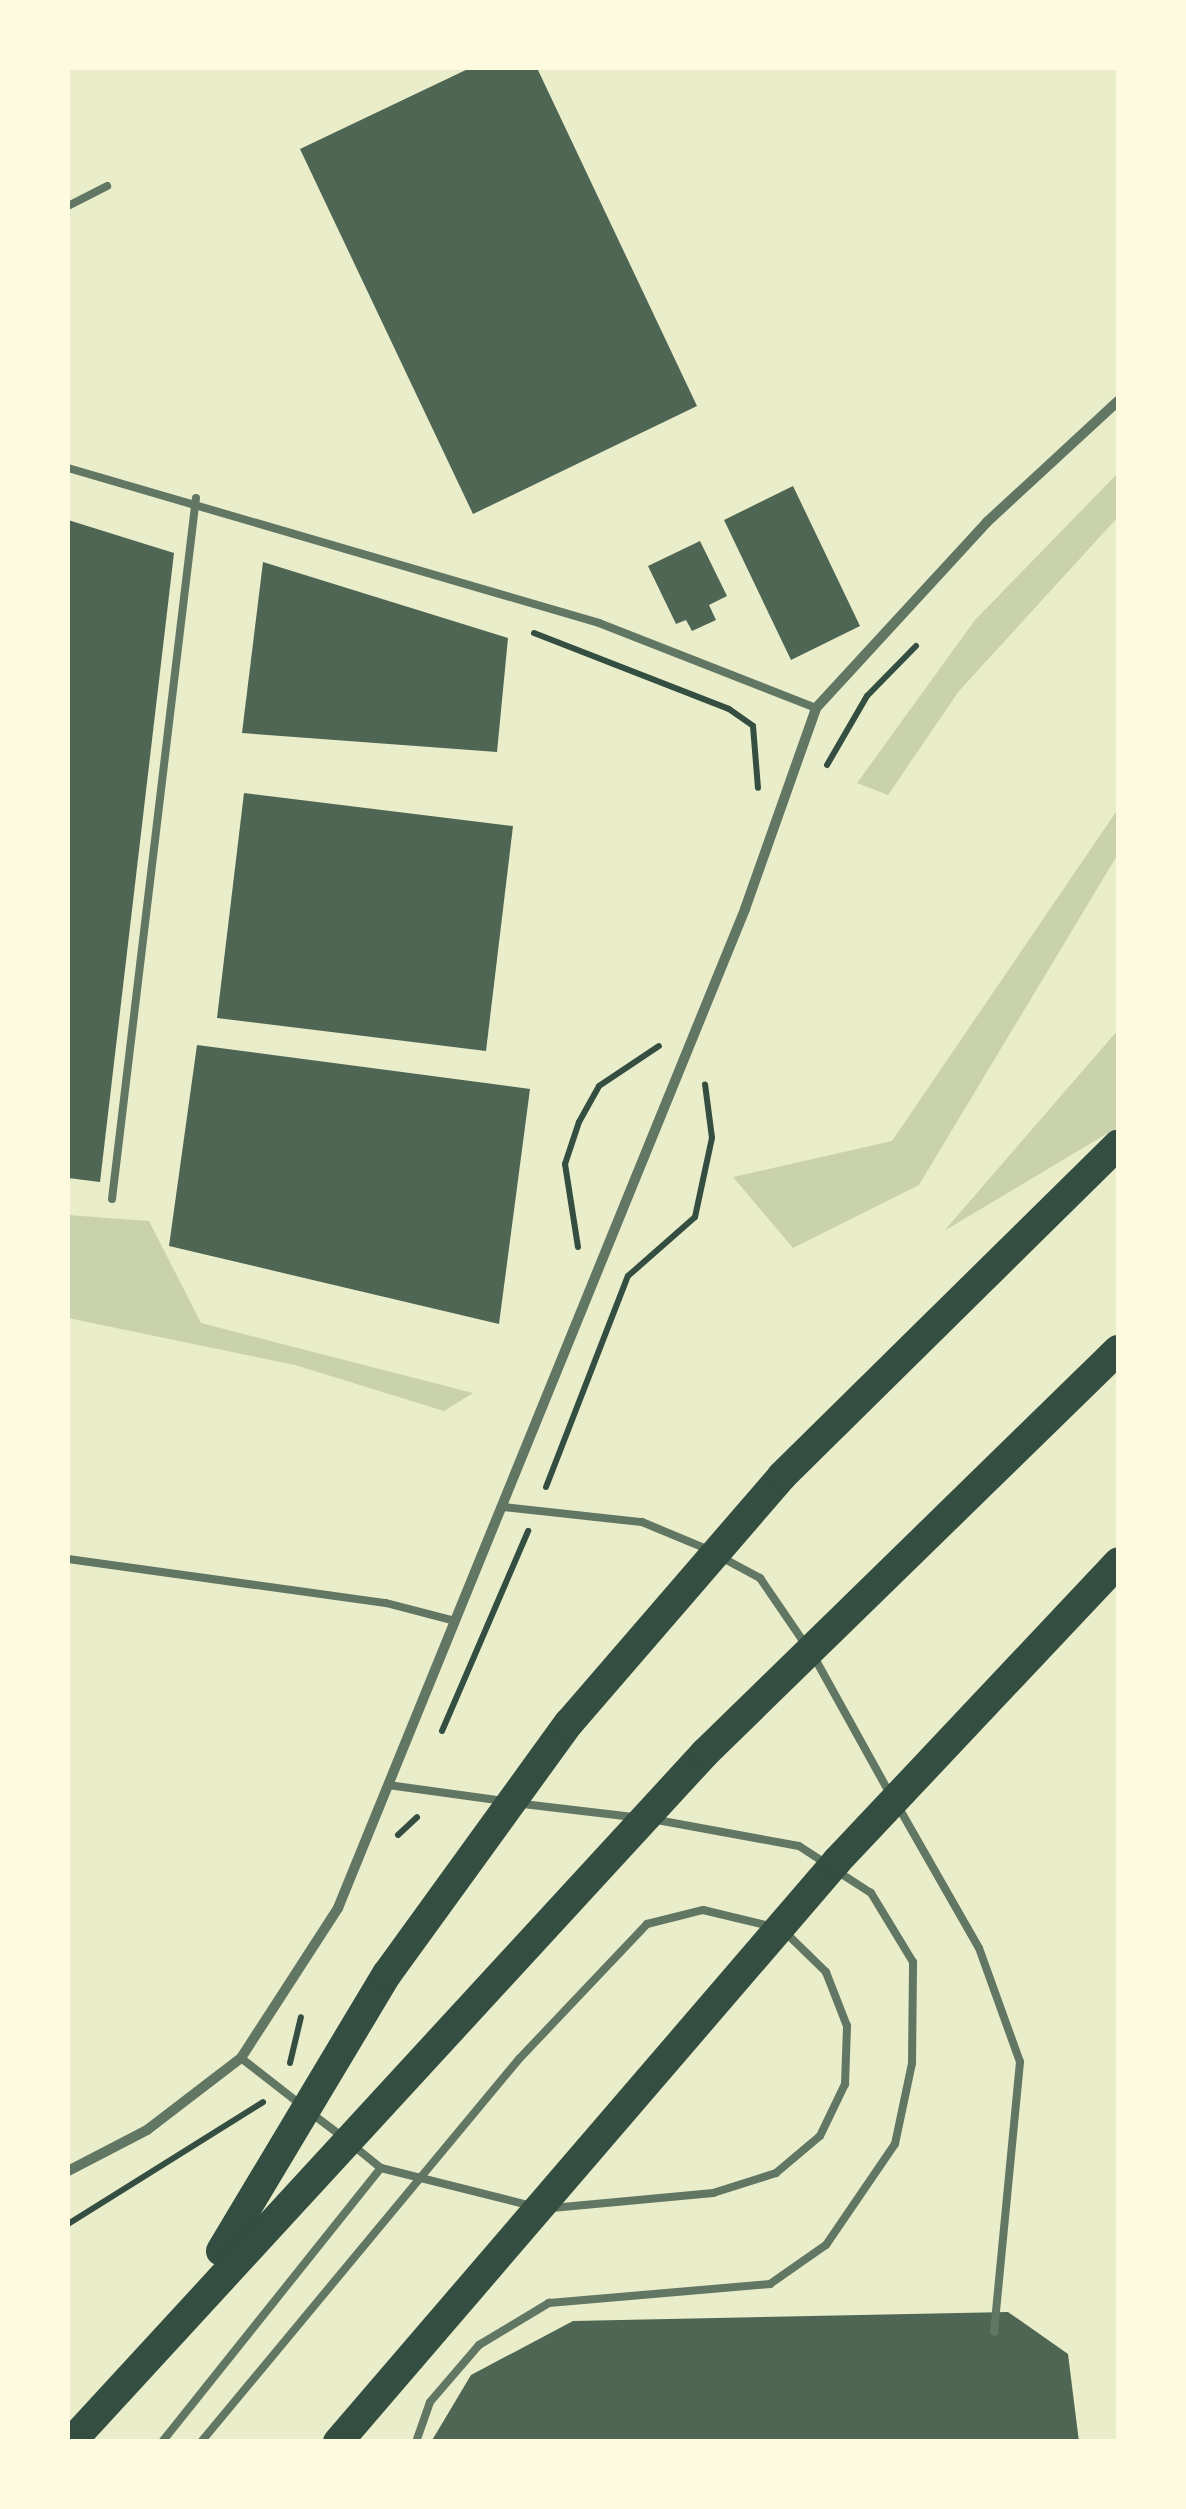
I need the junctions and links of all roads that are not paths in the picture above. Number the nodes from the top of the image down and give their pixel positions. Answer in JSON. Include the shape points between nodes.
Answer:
{"nodes":[{"id":1,"x":107,"y":186,"type":"dead end"},
{"id":2,"x":68,"y":206,"type":"edge"},
{"id":3,"x":1118,"y":401,"type":"edge"},
{"id":4,"x":68,"y":468,"type":"edge"},
{"id":5,"x":196,"y":498,"type":"junction"},
{"id":6,"x":816,"y":708,"type":"junction"},
{"id":7,"x":1118,"y":1145,"type":"edge"},
{"id":8,"x":112,"y":1199,"type":"dead end"},
{"id":9,"x":1118,"y":1350,"type":"edge"},
{"id":10,"x":503,"y":1507,"type":"junction"},
{"id":11,"x":68,"y":1559,"type":"edge"},
{"id":12,"x":1118,"y":1563,"type":"edge"},
{"id":13,"x":454,"y":1621,"type":"junction"},
{"id":14,"x":388,"y":1784,"type":"junction"},
{"id":15,"x":241,"y":2058,"type":"junction"},
{"id":16,"x":381,"y":2168,"type":"junction"},
{"id":17,"x":68,"y":2171,"type":"edge"},
{"id":18,"x":191,"y":2300,"type":"junction"},
{"id":19,"x":994,"y":2332,"type":"dead end"},
{"id":20,"x":71,"y":2442,"type":"edge"},
{"id":21,"x":162,"y":2442,"type":"edge"},
{"id":22,"x":201,"y":2442,"type":"edge"},
{"id":23,"x":338,"y":2442,"type":"edge"},
{"id":24,"x":416,"y":2442,"type":"edge"}],
"edges":[{"from":1,"to":2,"type":"lane"},
{"from":3,"to":6,"type":"street","via":[[987,522]]},
{"from":4,"to":5,"type":"lane"},
{"from":5,"to":6,"type":"lane","via":[[598,622]]},
{"from":5,"to":8,"type":"lane"},
{"from":6,"to":10,"type":"street"},
{"from":7,"to":18,"type":"highway","via":[[782,1476],[569,1724],[397,1959]]},
{"from":9,"to":18,"type":"highway","via":[[876,1576]]},
{"from":10,"to":13,"type":"street"},
{"from":10,"to":19,"type":"lane","via":[[642,1522],[694,1542],[760,1578],[812,1654],[979,1948],[1020,2062]]},
{"from":11,"to":13,"type":"lane","via":[[386,1603]]},
{"from":12,"to":23,"type":"highway","via":[[837,1861]]},
{"from":13,"to":14,"type":"street"},
{"from":14,"to":15,"type":"street","via":[[338,1908]]},
{"from":14,"to":24,"type":"lane","via":[[798,1846],[871,1893],[912,1962],[912,2063],[895,2144],[826,2245],[770,2284],[549,2304],[479,2345],[430,2402]]},
{"from":15,"to":16,"type":"lane"},
{"from":15,"to":17,"type":"street","via":[[147,2130]]},
{"from":16,"to":21,"type":"lane"},
{"from":16,"to":22,"type":"lane","via":[[484,2198],[616,2208],[776,2174],[820,2136],[844,2084],[847,2026],[826,1972],[759,1919],[702,1910],[647,1924],[520,2058]]},
{"from":18,"to":20,"type":"highway"}]}
